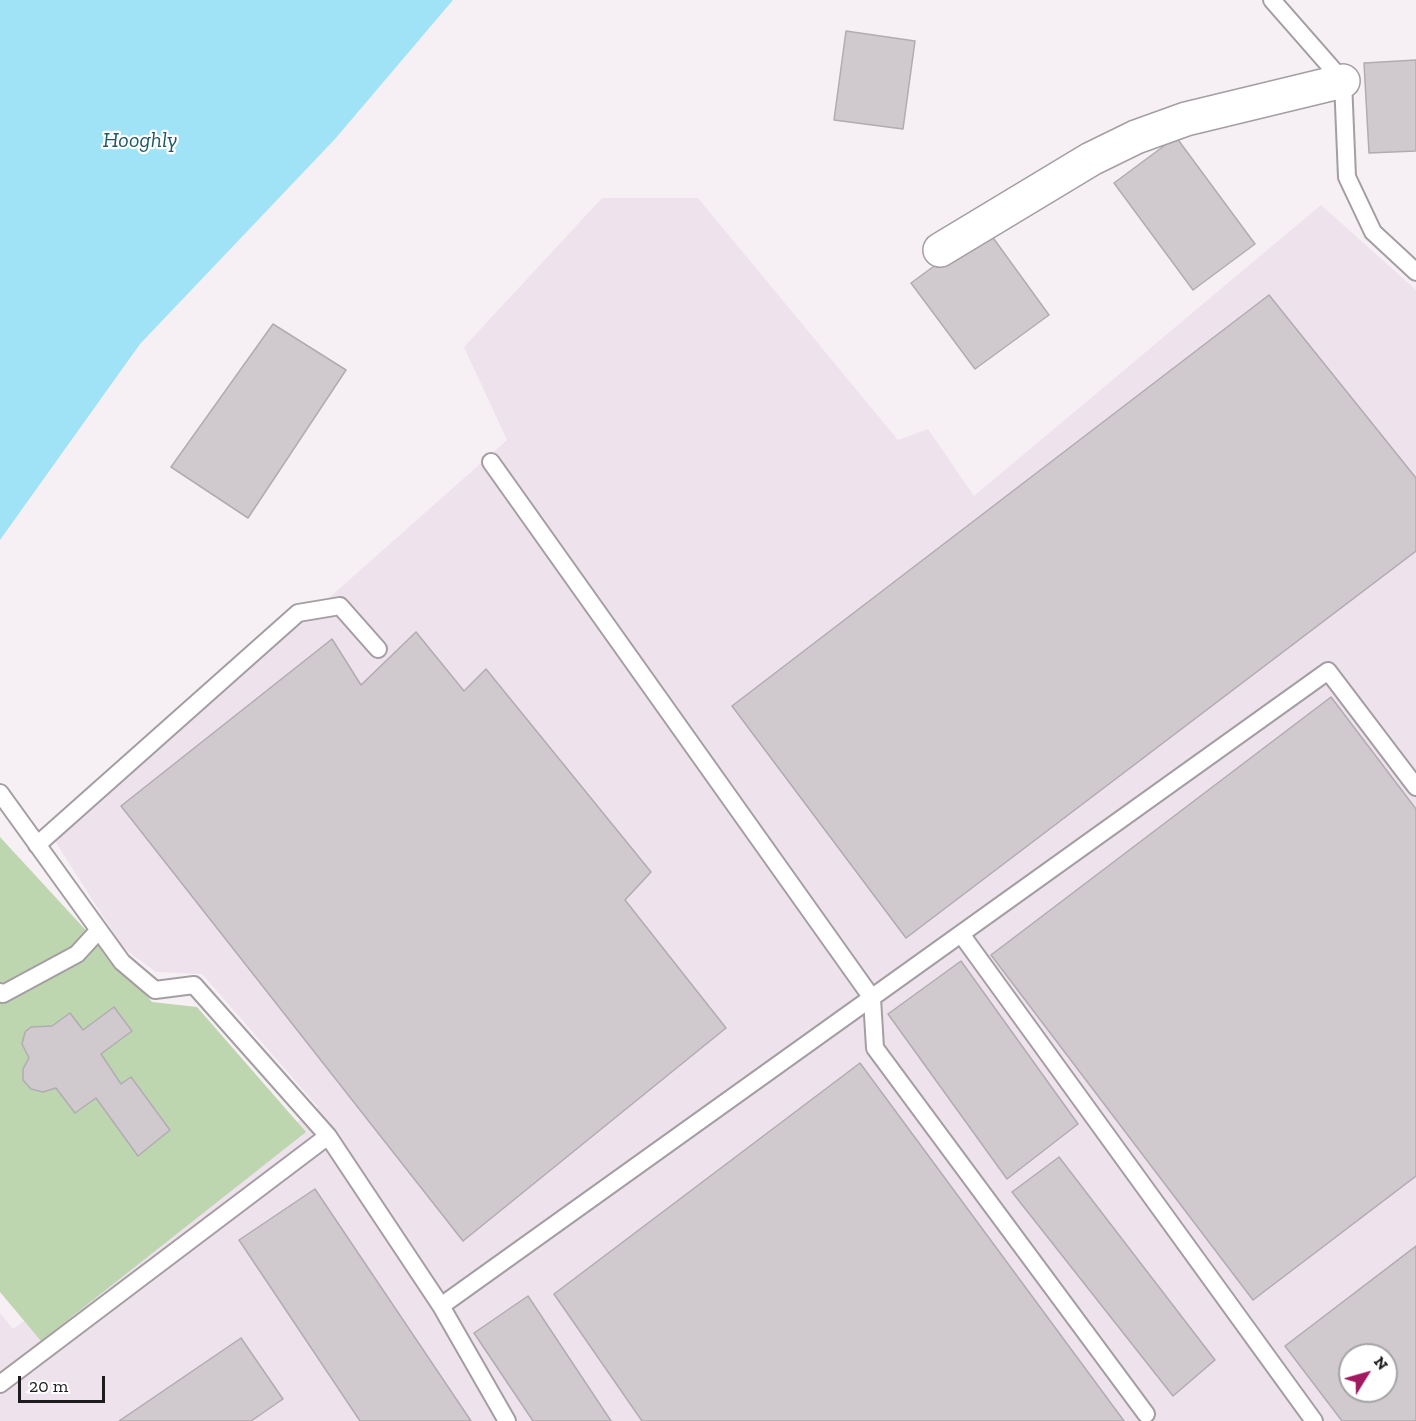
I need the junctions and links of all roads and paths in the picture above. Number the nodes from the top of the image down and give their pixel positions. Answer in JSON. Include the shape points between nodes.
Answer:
{"nodes":[{"id":1,"x":1272,"y":0,"type":"edge"},
{"id":2,"x":1343,"y":81,"type":"junction"},
{"id":3,"x":940,"y":250,"type":"dead end"},
{"id":4,"x":1416,"y":272,"type":"edge"},
{"id":5,"x":491,"y":462,"type":"dead end"},
{"id":6,"x":378,"y":649,"type":"dead end"},
{"id":7,"x":1416,"y":787,"type":"edge"},
{"id":8,"x":0,"y":793,"type":"edge"},
{"id":9,"x":37,"y":845,"type":"junction"},
{"id":10,"x":99,"y":930,"type":"junction"},
{"id":11,"x":961,"y":934,"type":"junction"},
{"id":12,"x":0,"y":992,"type":"edge"},
{"id":13,"x":872,"y":998,"type":"junction"},
{"id":14,"x":328,"y":1137,"type":"junction"},
{"id":15,"x":441,"y":1306,"type":"junction"},
{"id":16,"x":0,"y":1384,"type":"edge"},
{"id":17,"x":1146,"y":1414,"type":"dead end"},
{"id":18,"x":507,"y":1421,"type":"edge"},
{"id":19,"x":1314,"y":1421,"type":"edge"}],
"edges":[{"from":1,"to":2,"type":"lane"},
{"from":2,"to":3,"type":"street","via":[[1186,119],[1136,137],[1091,159]]},
{"from":2,"to":4,"type":"lane","via":[[1347,177],[1373,232]]},
{"from":5,"to":13,"type":"lane"},
{"from":6,"to":9,"type":"lane","via":[[340,606],[298,613]]},
{"from":7,"to":11,"type":"lane","via":[[1328,671]]},
{"from":8,"to":9,"type":"lane"},
{"from":9,"to":10,"type":"lane"},
{"from":10,"to":12,"type":"lane","via":[[77,954],[3,994]]},
{"from":10,"to":14,"type":"lane","via":[[122,962],[155,990],[194,986]]},
{"from":11,"to":13,"type":"lane"},
{"from":11,"to":19,"type":"lane"},
{"from":13,"to":15,"type":"lane"},
{"from":13,"to":17,"type":"lane","via":[[875,1048]]},
{"from":14,"to":15,"type":"lane"},
{"from":14,"to":16,"type":"lane"},
{"from":15,"to":18,"type":"lane"}]}
